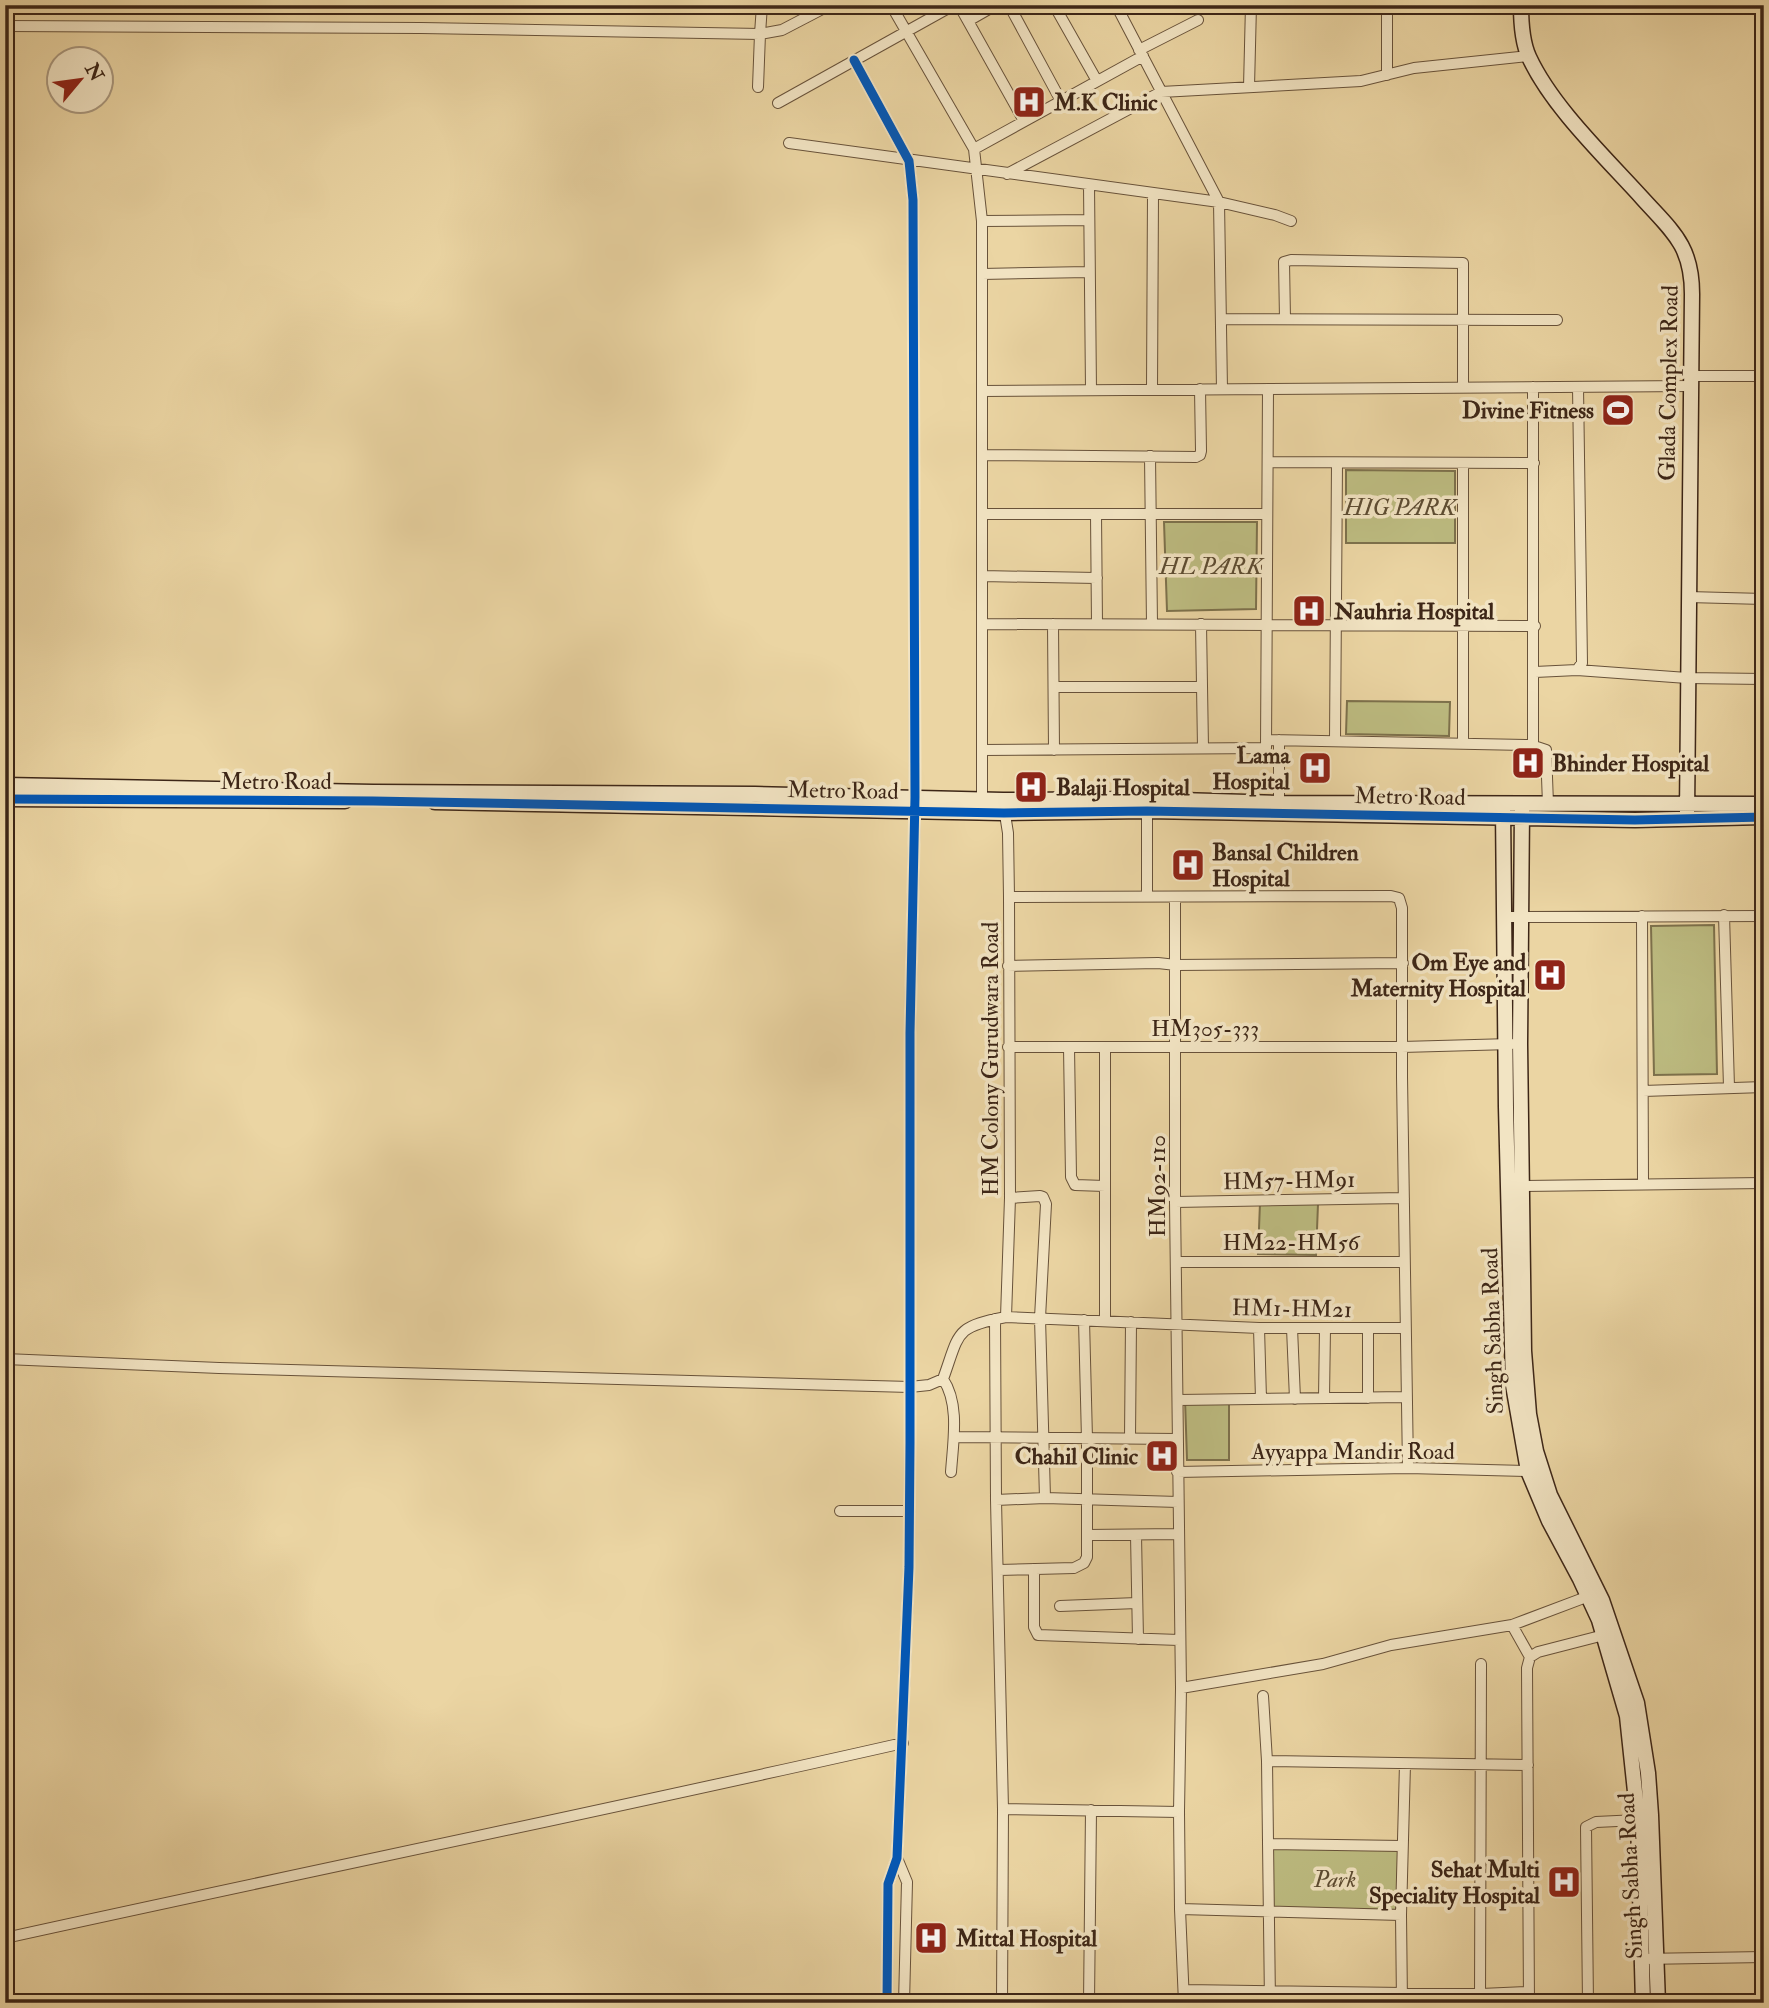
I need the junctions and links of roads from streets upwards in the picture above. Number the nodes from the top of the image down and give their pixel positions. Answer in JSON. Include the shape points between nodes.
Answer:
{"nodes":[{"id":1,"x":762,"y":5,"type":"edge"},
{"id":2,"x":830,"y":5,"type":"edge"},
{"id":3,"x":891,"y":5,"type":"edge"},
{"id":4,"x":956,"y":5,"type":"edge"},
{"id":5,"x":996,"y":5,"type":"edge"},
{"id":6,"x":1009,"y":5,"type":"edge"},
{"id":7,"x":1054,"y":5,"type":"edge"},
{"id":8,"x":1116,"y":5,"type":"edge"},
{"id":9,"x":1251,"y":5,"type":"edge"},
{"id":10,"x":1387,"y":5,"type":"edge"},
{"id":11,"x":1521,"y":5,"type":"edge"},
{"id":12,"x":1198,"y":20,"type":"dead end"},
{"id":13,"x":968,"y":21,"type":"junction"},
{"id":14,"x":5,"y":26,"type":"edge"},
{"id":15,"x":906,"y":32,"type":"junction"},
{"id":16,"x":760,"y":34,"type":"junction"},
{"id":17,"x":1141,"y":53,"type":"junction"},
{"id":18,"x":1529,"y":56,"type":"junction"},
{"id":19,"x":854,"y":60,"type":"junction"},
{"id":20,"x":1387,"y":75,"type":"junction"},
{"id":21,"x":1097,"y":81,"type":"junction"},
{"id":22,"x":758,"y":87,"type":"dead end"},
{"id":23,"x":1249,"y":87,"type":"junction"},
{"id":24,"x":1161,"y":92,"type":"junction"},
{"id":25,"x":1061,"y":101,"type":"junction"},
{"id":26,"x":778,"y":103,"type":"dead end"},
{"id":27,"x":1024,"y":121,"type":"junction"},
{"id":28,"x":789,"y":143,"type":"dead end"},
{"id":29,"x":974,"y":149,"type":"junction"},
{"id":30,"x":909,"y":161,"type":"junction"},
{"id":31,"x":978,"y":170,"type":"junction"},
{"id":32,"x":1007,"y":174,"type":"junction"},
{"id":33,"x":1089,"y":185,"type":"junction"},
{"id":34,"x":1153,"y":194,"type":"junction"},
{"id":35,"x":1219,"y":202,"type":"junction"},
{"id":36,"x":1088,"y":220,"type":"junction"},
{"id":37,"x":982,"y":221,"type":"junction"},
{"id":38,"x":1291,"y":222,"type":"dead end"},
{"id":39,"x":1090,"y":272,"type":"junction"},
{"id":40,"x":982,"y":274,"type":"junction"},
{"id":41,"x":1221,"y":318,"type":"junction"},
{"id":42,"x":1285,"y":319,"type":"junction"},
{"id":43,"x":1464,"y":320,"type":"junction"},
{"id":44,"x":1558,"y":320,"type":"dead end"},
{"id":45,"x":1764,"y":376,"type":"edge"},
{"id":46,"x":1690,"y":381,"type":"junction"},
{"id":47,"x":1533,"y":387,"type":"junction"},
{"id":48,"x":1578,"y":387,"type":"junction"},
{"id":49,"x":1464,"y":388,"type":"junction"},
{"id":50,"x":1200,"y":389,"type":"junction"},
{"id":51,"x":1222,"y":389,"type":"junction"},
{"id":52,"x":1268,"y":389,"type":"junction"},
{"id":53,"x":1091,"y":390,"type":"junction"},
{"id":54,"x":1152,"y":390,"type":"junction"},
{"id":55,"x":982,"y":391,"type":"junction"},
{"id":56,"x":982,"y":454,"type":"junction"},
{"id":57,"x":1150,"y":456,"type":"junction"},
{"id":58,"x":1268,"y":462,"type":"junction"},
{"id":59,"x":1337,"y":463,"type":"junction"},
{"id":60,"x":1464,"y":463,"type":"junction"},
{"id":61,"x":1534,"y":463,"type":"junction"},
{"id":62,"x":982,"y":514,"type":"junction"},
{"id":63,"x":1096,"y":514,"type":"junction"},
{"id":64,"x":1150,"y":514,"type":"junction"},
{"id":65,"x":1268,"y":514,"type":"junction"},
{"id":66,"x":982,"y":576,"type":"junction"},
{"id":67,"x":1097,"y":578,"type":"junction"},
{"id":68,"x":1688,"y":597,"type":"junction"},
{"id":69,"x":1764,"y":599,"type":"edge"},
{"id":70,"x":1267,"y":623,"type":"junction"},
{"id":71,"x":982,"y":624,"type":"junction"},
{"id":72,"x":1053,"y":624,"type":"junction"},
{"id":73,"x":1097,"y":624,"type":"junction"},
{"id":74,"x":1152,"y":624,"type":"junction"},
{"id":75,"x":1201,"y":624,"type":"junction"},
{"id":76,"x":1336,"y":624,"type":"junction"},
{"id":77,"x":1463,"y":625,"type":"junction"},
{"id":78,"x":1535,"y":626,"type":"junction"},
{"id":79,"x":1577,"y":670,"type":"junction"},
{"id":80,"x":1535,"y":672,"type":"junction"},
{"id":81,"x":1687,"y":678,"type":"junction"},
{"id":82,"x":1764,"y":679,"type":"edge"},
{"id":83,"x":1054,"y":687,"type":"junction"},
{"id":84,"x":1202,"y":687,"type":"junction"},
{"id":85,"x":1266,"y":740,"type":"junction"},
{"id":86,"x":1279,"y":740,"type":"junction"},
{"id":87,"x":1335,"y":741,"type":"junction"},
{"id":88,"x":1463,"y":743,"type":"junction"},
{"id":89,"x":1531,"y":745,"type":"junction"},
{"id":90,"x":1203,"y":748,"type":"junction"},
{"id":91,"x":1054,"y":750,"type":"junction"},
{"id":92,"x":982,"y":751,"type":"junction"},
{"id":93,"x":5,"y":785,"type":"edge"},
{"id":94,"x":5,"y":799,"type":"edge"},
{"id":95,"x":982,"y":800,"type":"junction"},
{"id":96,"x":1279,"y":803,"type":"junction"},
{"id":97,"x":915,"y":804,"type":"junction"},
{"id":98,"x":1548,"y":804,"type":"junction"},
{"id":99,"x":1764,"y":804,"type":"edge"},
{"id":100,"x":1147,"y":805,"type":"junction"},
{"id":101,"x":1004,"y":806,"type":"junction"},
{"id":102,"x":1503,"y":810,"type":"junction"},
{"id":103,"x":1522,"y":810,"type":"junction"},
{"id":104,"x":1687,"y":813,"type":"junction"},
{"id":105,"x":1764,"y":817,"type":"edge"},
{"id":106,"x":1009,"y":897,"type":"junction"},
{"id":107,"x":1147,"y":897,"type":"junction"},
{"id":108,"x":1175,"y":898,"type":"junction"},
{"id":109,"x":1724,"y":915,"type":"junction"},
{"id":110,"x":1520,"y":916,"type":"junction"},
{"id":111,"x":1643,"y":916,"type":"junction"},
{"id":112,"x":1764,"y":916,"type":"edge"},
{"id":113,"x":1504,"y":917,"type":"junction"},
{"id":114,"x":1403,"y":963,"type":"junction"},
{"id":115,"x":1175,"y":965,"type":"junction"},
{"id":116,"x":1008,"y":966,"type":"junction"},
{"id":117,"x":1513,"y":1044,"type":"junction"},
{"id":118,"x":1008,"y":1047,"type":"junction"},
{"id":119,"x":1069,"y":1047,"type":"junction"},
{"id":120,"x":1105,"y":1047,"type":"junction"},
{"id":121,"x":1176,"y":1047,"type":"junction"},
{"id":122,"x":1402,"y":1047,"type":"junction"},
{"id":123,"x":1730,"y":1087,"type":"junction"},
{"id":124,"x":1764,"y":1087,"type":"edge"},
{"id":125,"x":1643,"y":1091,"type":"junction"},
{"id":126,"x":1643,"y":1183,"type":"junction"},
{"id":127,"x":1764,"y":1183,"type":"edge"},
{"id":128,"x":1105,"y":1186,"type":"junction"},
{"id":129,"x":1516,"y":1186,"type":"junction"},
{"id":130,"x":1010,"y":1198,"type":"junction"},
{"id":131,"x":1404,"y":1198,"type":"junction"},
{"id":132,"x":1175,"y":1202,"type":"junction"},
{"id":133,"x":1177,"y":1262,"type":"junction"},
{"id":134,"x":1404,"y":1262,"type":"junction"},
{"id":135,"x":1001,"y":1318,"type":"junction"},
{"id":136,"x":1040,"y":1318,"type":"junction"},
{"id":137,"x":1084,"y":1320,"type":"junction"},
{"id":138,"x":1105,"y":1321,"type":"junction"},
{"id":139,"x":1131,"y":1322,"type":"junction"},
{"id":140,"x":1177,"y":1325,"type":"junction"},
{"id":141,"x":1259,"y":1328,"type":"junction"},
{"id":142,"x":1292,"y":1328,"type":"junction"},
{"id":143,"x":1325,"y":1328,"type":"junction"},
{"id":144,"x":1368,"y":1328,"type":"junction"},
{"id":145,"x":1405,"y":1328,"type":"junction"},
{"id":146,"x":5,"y":1359,"type":"edge"},
{"id":147,"x":943,"y":1379,"type":"junction"},
{"id":148,"x":910,"y":1387,"type":"junction"},
{"id":149,"x":1406,"y":1397,"type":"junction"},
{"id":150,"x":1324,"y":1398,"type":"junction"},
{"id":151,"x":1368,"y":1398,"type":"junction"},
{"id":152,"x":1261,"y":1399,"type":"junction"},
{"id":153,"x":1295,"y":1399,"type":"junction"},
{"id":154,"x":1178,"y":1400,"type":"junction"},
{"id":155,"x":997,"y":1436,"type":"junction"},
{"id":156,"x":954,"y":1437,"type":"junction"},
{"id":157,"x":1130,"y":1438,"type":"junction"},
{"id":158,"x":1177,"y":1438,"type":"junction"},
{"id":159,"x":1042,"y":1439,"type":"junction"},
{"id":160,"x":1087,"y":1439,"type":"junction"},
{"id":161,"x":1408,"y":1468,"type":"junction"},
{"id":162,"x":1528,"y":1471,"type":"junction"},
{"id":163,"x":951,"y":1472,"type":"dead end"},
{"id":164,"x":1177,"y":1472,"type":"junction"},
{"id":165,"x":1045,"y":1498,"type":"junction"},
{"id":166,"x":996,"y":1500,"type":"junction"},
{"id":167,"x":1087,"y":1501,"type":"junction"},
{"id":168,"x":1178,"y":1502,"type":"junction"},
{"id":169,"x":840,"y":1511,"type":"dead end"},
{"id":170,"x":910,"y":1511,"type":"junction"},
{"id":171,"x":1178,"y":1534,"type":"junction"},
{"id":172,"x":1087,"y":1535,"type":"junction"},
{"id":173,"x":1136,"y":1535,"type":"junction"},
{"id":174,"x":1034,"y":1569,"type":"junction"},
{"id":175,"x":999,"y":1570,"type":"junction"},
{"id":176,"x":1589,"y":1596,"type":"junction"},
{"id":177,"x":1138,"y":1602,"type":"junction"},
{"id":178,"x":1060,"y":1606,"type":"dead end"},
{"id":179,"x":1513,"y":1625,"type":"junction"},
{"id":180,"x":1610,"y":1634,"type":"junction"},
{"id":181,"x":1138,"y":1639,"type":"junction"},
{"id":182,"x":1179,"y":1640,"type":"junction"},
{"id":183,"x":1530,"y":1657,"type":"junction"},
{"id":184,"x":1481,"y":1664,"type":"dead end"},
{"id":185,"x":1181,"y":1688,"type":"junction"},
{"id":186,"x":1263,"y":1696,"type":"dead end"},
{"id":187,"x":903,"y":1742,"type":"junction"},
{"id":188,"x":1267,"y":1761,"type":"junction"},
{"id":189,"x":1405,"y":1764,"type":"junction"},
{"id":190,"x":1482,"y":1765,"type":"junction"},
{"id":191,"x":1528,"y":1765,"type":"junction"},
{"id":192,"x":1003,"y":1809,"type":"junction"},
{"id":193,"x":1091,"y":1810,"type":"junction"},
{"id":194,"x":1179,"y":1812,"type":"junction"},
{"id":195,"x":1638,"y":1820,"type":"junction"},
{"id":196,"x":1268,"y":1844,"type":"junction"},
{"id":197,"x":1402,"y":1846,"type":"junction"},
{"id":198,"x":897,"y":1858,"type":"junction"},
{"id":199,"x":1180,"y":1909,"type":"junction"},
{"id":200,"x":1267,"y":1912,"type":"junction"},
{"id":201,"x":1401,"y":1914,"type":"junction"},
{"id":202,"x":5,"y":1938,"type":"edge"},
{"id":203,"x":1764,"y":1956,"type":"edge"},
{"id":204,"x":1650,"y":1959,"type":"junction"},
{"id":205,"x":1184,"y":1990,"type":"junction"},
{"id":206,"x":1529,"y":1997,"type":"edge"},
{"id":207,"x":1270,"y":1998,"type":"edge"},
{"id":208,"x":1402,"y":1998,"type":"edge"},
{"id":209,"x":1481,"y":1998,"type":"edge"},
{"id":210,"x":887,"y":2003,"type":"edge"},
{"id":211,"x":904,"y":2003,"type":"edge"},
{"id":212,"x":1002,"y":2003,"type":"edge"},
{"id":213,"x":1089,"y":2003,"type":"edge"},
{"id":214,"x":1184,"y":2003,"type":"edge"},
{"id":215,"x":1588,"y":2003,"type":"edge"},
{"id":216,"x":1643,"y":2003,"type":"edge"},
{"id":217,"x":1658,"y":2003,"type":"edge"}],
"edges":[{"from":1,"to":16,"type":"street"},
{"from":2,"to":16,"type":"street","via":[[782,30]]},
{"from":3,"to":15,"type":"street"},
{"from":4,"to":13,"type":"street"},
{"from":4,"to":15,"type":"street"},
{"from":5,"to":13,"type":"street"},
{"from":6,"to":25,"type":"street"},
{"from":7,"to":21,"type":"street"},
{"from":8,"to":17,"type":"street"},
{"from":9,"to":23,"type":"street"},
{"from":10,"to":20,"type":"street"},
{"from":11,"to":18,"type":"street","name":"Glada Complex Road"},
{"from":12,"to":17,"type":"street"},
{"from":13,"to":27,"type":"street"},
{"from":14,"to":16,"type":"street"},
{"from":15,"to":19,"type":"street"},
{"from":15,"to":29,"type":"street"},
{"from":16,"to":22,"type":"street"},
{"from":17,"to":21,"type":"street"},
{"from":17,"to":24,"type":"street"},
{"from":18,"to":20,"type":"street"},
{"from":18,"to":46,"type":"street","name":"Glada Complex Road","via":[[1559,102],[1685,250],[1692,275]]},
{"from":19,"to":26,"type":"street"},
{"from":19,"to":30,"type":"street"},
{"from":20,"to":23,"type":"street","via":[[1361,81]]},
{"from":21,"to":25,"type":"street"},
{"from":23,"to":24,"type":"street"},
{"from":24,"to":32,"type":"street"},
{"from":24,"to":35,"type":"street"},
{"from":25,"to":27,"type":"street"},
{"from":27,"to":29,"type":"street"},
{"from":28,"to":30,"type":"street"},
{"from":29,"to":31,"type":"street"},
{"from":30,"to":31,"type":"street"},
{"from":30,"to":97,"type":"street","via":[[913,200]]},
{"from":31,"to":32,"type":"street"},
{"from":31,"to":37,"type":"street"},
{"from":32,"to":33,"type":"street"},
{"from":33,"to":34,"type":"street"},
{"from":33,"to":36,"type":"street"},
{"from":34,"to":35,"type":"street"},
{"from":34,"to":54,"type":"street"},
{"from":35,"to":38,"type":"street"},
{"from":35,"to":41,"type":"street"},
{"from":36,"to":37,"type":"street"},
{"from":36,"to":39,"type":"street"},
{"from":37,"to":40,"type":"street"},
{"from":39,"to":40,"type":"street"},
{"from":39,"to":53,"type":"street"},
{"from":40,"to":55,"type":"street"},
{"from":41,"to":42,"type":"street"},
{"from":41,"to":51,"type":"street"},
{"from":42,"to":43,"type":"street"},
{"from":42,"to":43,"type":"street","via":[[1283,266],[1291,260],[1458,261],[1465,269]]},
{"from":43,"to":44,"type":"street"},
{"from":43,"to":49,"type":"street"},
{"from":45,"to":46,"type":"street"},
{"from":46,"to":48,"type":"street"},
{"from":46,"to":68,"type":"street","name":"Glada Complex Road"},
{"from":47,"to":48,"type":"street"},
{"from":47,"to":49,"type":"street"},
{"from":47,"to":61,"type":"street"},
{"from":48,"to":79,"type":"street","via":[[1582,663]]},
{"from":49,"to":52,"type":"street"},
{"from":50,"to":51,"type":"street"},
{"from":50,"to":54,"type":"street"},
{"from":50,"to":57,"type":"street","via":[[1200,455]]},
{"from":51,"to":52,"type":"street"},
{"from":52,"to":58,"type":"street"},
{"from":53,"to":54,"type":"street"},
{"from":53,"to":55,"type":"street"},
{"from":55,"to":56,"type":"street"},
{"from":56,"to":57,"type":"street"},
{"from":56,"to":62,"type":"street"},
{"from":57,"to":64,"type":"street"},
{"from":58,"to":59,"type":"street"},
{"from":58,"to":65,"type":"street"},
{"from":59,"to":60,"type":"street"},
{"from":59,"to":76,"type":"street"},
{"from":60,"to":61,"type":"street"},
{"from":60,"to":77,"type":"street"},
{"from":61,"to":78,"type":"street"},
{"from":62,"to":63,"type":"street"},
{"from":62,"to":66,"type":"street"},
{"from":63,"to":64,"type":"street"},
{"from":63,"to":67,"type":"street"},
{"from":64,"to":65,"type":"street"},
{"from":64,"to":74,"type":"street"},
{"from":65,"to":70,"type":"street"},
{"from":66,"to":67,"type":"street"},
{"from":66,"to":71,"type":"street"},
{"from":67,"to":73,"type":"street"},
{"from":68,"to":69,"type":"street"},
{"from":68,"to":81,"type":"street","name":"Glada Complex Road"},
{"from":70,"to":75,"type":"street"},
{"from":70,"to":76,"type":"street"},
{"from":70,"to":85,"type":"street"},
{"from":71,"to":72,"type":"street"},
{"from":71,"to":92,"type":"street"},
{"from":72,"to":73,"type":"street"},
{"from":72,"to":83,"type":"street"},
{"from":73,"to":74,"type":"street"},
{"from":74,"to":75,"type":"street"},
{"from":75,"to":84,"type":"street"},
{"from":76,"to":77,"type":"street"},
{"from":76,"to":87,"type":"street"},
{"from":77,"to":78,"type":"street"},
{"from":77,"to":88,"type":"street"},
{"from":78,"to":80,"type":"street"},
{"from":79,"to":80,"type":"street"},
{"from":79,"to":81,"type":"street"},
{"from":80,"to":89,"type":"street"},
{"from":81,"to":82,"type":"street"},
{"from":81,"to":104,"type":"street","name":"Glada Complex Road"},
{"from":83,"to":84,"type":"street"},
{"from":83,"to":91,"type":"street"},
{"from":84,"to":90,"type":"street"},
{"from":85,"to":86,"type":"street"},
{"from":85,"to":90,"type":"street","via":[[1266,748]]},
{"from":86,"to":87,"type":"street"},
{"from":86,"to":96,"type":"street"},
{"from":87,"to":88,"type":"street"},
{"from":88,"to":89,"type":"street"},
{"from":89,"to":98,"type":"street","via":[[1546,750]]},
{"from":90,"to":91,"type":"street"},
{"from":91,"to":92,"type":"street"},
{"from":92,"to":95,"type":"street"},
{"from":93,"to":97,"type":"street","name":"Metro Road","via":[[755,794]]},
{"from":94,"to":97,"type":"street","name":"Metro Road"},
{"from":95,"to":97,"type":"street","name":"Metro Road"},
{"from":95,"to":101,"type":"street","name":"Metro Road"},
{"from":96,"to":100,"type":"street","name":"Metro Road"},
{"from":96,"to":102,"type":"street","name":"Metro Road"},
{"from":97,"to":101,"type":"street","name":"Metro Road"},
{"from":97,"to":148,"type":"street"},
{"from":98,"to":103,"type":"street","name":"Metro Road"},
{"from":98,"to":104,"type":"street","name":"Metro Road"},
{"from":99,"to":104,"type":"street","name":"Metro Road"},
{"from":100,"to":101,"type":"street","name":"Metro Road"},
{"from":100,"to":102,"type":"street","name":"Metro Road"},
{"from":100,"to":107,"type":"street"},
{"from":101,"to":106,"type":"street","name":"HM Colony Gurudwara Road"},
{"from":102,"to":103,"type":"street","name":"Metro Road"},
{"from":102,"to":113,"type":"street","name":"Singh Sabha Road"},
{"from":103,"to":104,"type":"street","name":"Metro Road"},
{"from":103,"to":110,"type":"street","name":"Singh Sabha Road"},
{"from":104,"to":105,"type":"street","name":"Metro Road"},
{"from":106,"to":107,"type":"street"},
{"from":106,"to":116,"type":"street","name":"HM Colony Gurudwara Road"},
{"from":107,"to":108,"type":"street"},
{"from":108,"to":114,"type":"street","via":[[1396,896],[1402,908]]},
{"from":108,"to":115,"type":"street","name":"HM92-110"},
{"from":109,"to":111,"type":"street"},
{"from":109,"to":112,"type":"street"},
{"from":109,"to":123,"type":"street"},
{"from":110,"to":111,"type":"street"},
{"from":110,"to":113,"type":"street"},
{"from":110,"to":117,"type":"street","name":"Singh Sabha Road"},
{"from":111,"to":125,"type":"street"},
{"from":113,"to":117,"type":"street","name":"Singh Sabha Road"},
{"from":114,"to":115,"type":"street"},
{"from":114,"to":122,"type":"street"},
{"from":115,"to":116,"type":"street"},
{"from":115,"to":121,"type":"street","name":"HM92-110"},
{"from":116,"to":118,"type":"street","name":"HM Colony Gurudwara Road"},
{"from":117,"to":122,"type":"street","name":"HM305-333"},
{"from":117,"to":129,"type":"street","name":"Singh Sabha Road"},
{"from":118,"to":119,"type":"street","name":"HM305-333"},
{"from":118,"to":130,"type":"street","name":"HM Colony Gurudwara Road"},
{"from":119,"to":120,"type":"street","name":"HM305-333"},
{"from":119,"to":128,"type":"street","via":[[1071,1177],[1075,1185]]},
{"from":120,"to":121,"type":"street","name":"HM305-333"},
{"from":120,"to":128,"type":"street"},
{"from":121,"to":122,"type":"street","name":"HM305-333"},
{"from":121,"to":132,"type":"street","name":"HM92-110"},
{"from":122,"to":131,"type":"street"},
{"from":123,"to":124,"type":"street"},
{"from":123,"to":125,"type":"street"},
{"from":125,"to":126,"type":"street"},
{"from":126,"to":127,"type":"street"},
{"from":126,"to":129,"type":"street"},
{"from":128,"to":138,"type":"street"},
{"from":129,"to":162,"type":"street","name":"Singh Sabha Road","via":[[1513,1385]]},
{"from":129,"to":180,"type":"street","name":"Singh Sabha Road","via":[[1526,1386],[1535,1451],[1550,1496],[1598,1590]]},
{"from":130,"to":135,"type":"street","name":"HM Colony Gurudwara Road"},
{"from":130,"to":136,"type":"street","via":[[1040,1196],[1045,1200]]},
{"from":131,"to":132,"type":"street","name":"HM57-HM91"},
{"from":131,"to":134,"type":"street"},
{"from":132,"to":133,"type":"street","name":"HM92-110"},
{"from":133,"to":134,"type":"street","name":"HM22-HM56"},
{"from":133,"to":140,"type":"street","name":"HM92-110"},
{"from":134,"to":145,"type":"street"},
{"from":135,"to":136,"type":"street","name":"HM1-HM21"},
{"from":135,"to":147,"type":"street","via":[[969,1326],[960,1335]]},
{"from":135,"to":155,"type":"street","name":"HM Colony Gurudwara Road"},
{"from":136,"to":137,"type":"street","name":"HM1-HM21"},
{"from":136,"to":159,"type":"street"},
{"from":137,"to":138,"type":"street","name":"HM1-HM21"},
{"from":137,"to":160,"type":"street"},
{"from":138,"to":139,"type":"street","name":"HM1-HM21"},
{"from":139,"to":140,"type":"street","name":"HM1-HM21"},
{"from":139,"to":157,"type":"street"},
{"from":140,"to":141,"type":"street","name":"HM1-HM21"},
{"from":140,"to":154,"type":"street","name":"HM92-110"},
{"from":141,"to":142,"type":"street","name":"HM1-HM21"},
{"from":141,"to":152,"type":"street"},
{"from":142,"to":143,"type":"street","name":"HM1-HM21"},
{"from":142,"to":153,"type":"street"},
{"from":143,"to":144,"type":"street","name":"HM1-HM21"},
{"from":143,"to":150,"type":"street"},
{"from":144,"to":145,"type":"street","name":"HM1-HM21"},
{"from":144,"to":151,"type":"street"},
{"from":145,"to":149,"type":"street"},
{"from":146,"to":148,"type":"street"},
{"from":147,"to":148,"type":"street"},
{"from":147,"to":156,"type":"street","via":[[952,1394]]},
{"from":148,"to":170,"type":"street"},
{"from":149,"to":151,"type":"street"},
{"from":149,"to":161,"type":"street"},
{"from":150,"to":151,"type":"street"},
{"from":150,"to":153,"type":"street"},
{"from":152,"to":153,"type":"street"},
{"from":152,"to":154,"type":"street"},
{"from":154,"to":158,"type":"street","name":"HM92-110"},
{"from":155,"to":156,"type":"street"},
{"from":155,"to":159,"type":"street"},
{"from":155,"to":166,"type":"street","name":"HM Colony Gurudwara Road"},
{"from":156,"to":163,"type":"street"},
{"from":157,"to":158,"type":"street"},
{"from":157,"to":160,"type":"street"},
{"from":158,"to":164,"type":"street","name":"HM92-110"},
{"from":159,"to":160,"type":"street"},
{"from":159,"to":165,"type":"street"},
{"from":160,"to":167,"type":"street"},
{"from":161,"to":162,"type":"street","name":"Ayyappa Mandir Road"},
{"from":161,"to":164,"type":"street","name":"Ayyappa Mandir Road"},
{"from":162,"to":176,"type":"street","name":"Singh Sabha Road"},
{"from":164,"to":168,"type":"street","name":"HM92-110"},
{"from":165,"to":166,"type":"street"},
{"from":165,"to":167,"type":"street"},
{"from":166,"to":175,"type":"street","name":"HM Colony Gurudwara Road"},
{"from":167,"to":168,"type":"street"},
{"from":167,"to":172,"type":"street"},
{"from":168,"to":171,"type":"street","name":"HM92-110"},
{"from":169,"to":170,"type":"street"},
{"from":170,"to":187,"type":"street"},
{"from":171,"to":173,"type":"street"},
{"from":171,"to":182,"type":"street","name":"HM92-110"},
{"from":172,"to":173,"type":"street"},
{"from":172,"to":174,"type":"street","via":[[1087,1557],[1080,1566]]},
{"from":173,"to":177,"type":"street"},
{"from":174,"to":175,"type":"street"},
{"from":174,"to":181,"type":"street","via":[[1034,1627],[1038,1635]]},
{"from":175,"to":192,"type":"street","name":"HM Colony Gurudwara Road"},
{"from":176,"to":179,"type":"street"},
{"from":176,"to":180,"type":"street","name":"Singh Sabha Road"},
{"from":177,"to":178,"type":"street"},
{"from":177,"to":181,"type":"street"},
{"from":179,"to":183,"type":"street"},
{"from":179,"to":185,"type":"street"},
{"from":180,"to":183,"type":"street"},
{"from":180,"to":195,"type":"street","name":"Singh Sabha Road","via":[[1627,1716]]},
{"from":180,"to":204,"type":"street","name":"Singh Sabha Road","via":[[1637,1703],[1648,1773]]},
{"from":181,"to":182,"type":"street"},
{"from":182,"to":185,"type":"street","name":"HM92-110"},
{"from":183,"to":191,"type":"street"},
{"from":184,"to":190,"type":"street"},
{"from":185,"to":194,"type":"street","name":"HM92-110"},
{"from":186,"to":188,"type":"street"},
{"from":187,"to":198,"type":"street"},
{"from":187,"to":202,"type":"street"},
{"from":188,"to":189,"type":"street"},
{"from":188,"to":196,"type":"street"},
{"from":189,"to":190,"type":"street"},
{"from":189,"to":197,"type":"street"},
{"from":190,"to":191,"type":"street"},
{"from":190,"to":209,"type":"street"},
{"from":191,"to":206,"type":"street"},
{"from":192,"to":193,"type":"street"},
{"from":192,"to":212,"type":"street","name":"HM Colony Gurudwara Road"},
{"from":193,"to":194,"type":"street"},
{"from":193,"to":213,"type":"street"},
{"from":194,"to":199,"type":"street","name":"HM92-110"},
{"from":195,"to":204,"type":"street","name":"Singh Sabha Road"},
{"from":195,"to":215,"type":"street","via":[[1586,1826]]},
{"from":196,"to":197,"type":"street"},
{"from":196,"to":200,"type":"street"},
{"from":197,"to":201,"type":"street"},
{"from":198,"to":210,"type":"street","via":[[888,1884]]},
{"from":198,"to":211,"type":"street","via":[[907,1882]]},
{"from":199,"to":200,"type":"street"},
{"from":199,"to":205,"type":"street","name":"HM92-110"},
{"from":200,"to":201,"type":"street"},
{"from":200,"to":207,"type":"street"},
{"from":201,"to":208,"type":"street"},
{"from":203,"to":204,"type":"street"},
{"from":204,"to":216,"type":"street","name":"Singh Sabha Road"},
{"from":204,"to":217,"type":"street","name":"Singh Sabha Road"},
{"from":205,"to":207,"type":"street"},
{"from":205,"to":214,"type":"street","name":"HM92-110"},
{"from":206,"to":209,"type":"street"},
{"from":207,"to":208,"type":"street"},
{"from":208,"to":209,"type":"street"}]}
